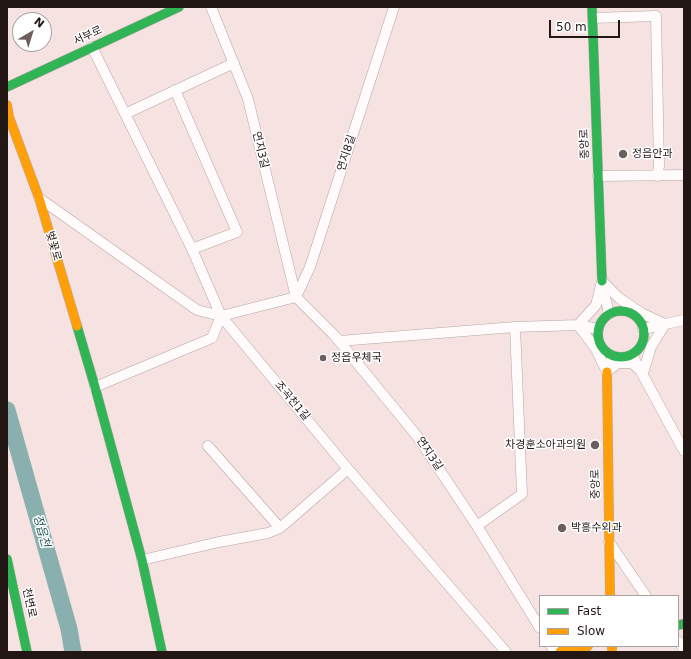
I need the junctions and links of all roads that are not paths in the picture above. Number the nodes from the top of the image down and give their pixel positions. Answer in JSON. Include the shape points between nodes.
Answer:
{"nodes":[{"id":1,"x":179,"y":7,"type":"edge"},
{"id":2,"x":211,"y":7,"type":"edge"},
{"id":3,"x":394,"y":7,"type":"edge"},
{"id":4,"x":592,"y":7,"type":"edge"},
{"id":5,"x":592,"y":18,"type":"junction"},
{"id":6,"x":92,"y":47,"type":"junction"},
{"id":7,"x":234,"y":63,"type":"junction"},
{"id":8,"x":7,"y":87,"type":"edge"},
{"id":9,"x":175,"y":90,"type":"junction"},
{"id":10,"x":7,"y":105,"type":"edge"},
{"id":11,"x":125,"y":114,"type":"junction"},
{"id":12,"x":684,"y":175,"type":"edge"},
{"id":13,"x":598,"y":176,"type":"junction"},
{"id":14,"x":657,"y":176,"type":"junction"},
{"id":15,"x":39,"y":198,"type":"junction"},
{"id":16,"x":192,"y":249,"type":"junction"},
{"id":17,"x":602,"y":281,"type":"junction"},
{"id":18,"x":296,"y":297,"type":"junction"},
{"id":19,"x":609,"y":314,"type":"junction"},
{"id":20,"x":221,"y":316,"type":"junction"},
{"id":21,"x":684,"y":320,"type":"edge"},
{"id":22,"x":666,"y":324,"type":"junction"},
{"id":23,"x":578,"y":325,"type":"junction"},
{"id":24,"x":515,"y":328,"type":"junction"},
{"id":25,"x":598,"y":329,"type":"junction"},
{"id":26,"x":643,"y":329,"type":"junction"},
{"id":27,"x":339,"y":341,"type":"junction"},
{"id":28,"x":632,"y":355,"type":"junction"},
{"id":29,"x":613,"y":356,"type":"junction"},
{"id":30,"x":607,"y":372,"type":"junction"},
{"id":31,"x":643,"y":373,"type":"junction"},
{"id":32,"x":95,"y":387,"type":"junction"},
{"id":33,"x":208,"y":446,"type":"dead end"},
{"id":34,"x":684,"y":451,"type":"edge"},
{"id":35,"x":348,"y":469,"type":"junction"},
{"id":36,"x":477,"y":526,"type":"junction"},
{"id":37,"x":280,"y":528,"type":"junction"},
{"id":38,"x":609,"y":542,"type":"junction"},
{"id":39,"x":7,"y":559,"type":"edge"},
{"id":40,"x":142,"y":560,"type":"junction"},
{"id":41,"x":610,"y":595,"type":"edge"},
{"id":42,"x":645,"y":595,"type":"edge"},
{"id":43,"x":539,"y":626,"type":"edge"},
{"id":44,"x":583,"y":647,"type":"edge"},
{"id":45,"x":26,"y":652,"type":"edge"},
{"id":46,"x":162,"y":652,"type":"edge"},
{"id":47,"x":506,"y":652,"type":"edge"},
{"id":48,"x":560,"y":652,"type":"edge"}],
"edges":[{"from":1,"to":6,"type":"street","name":"서부로"},
{"from":2,"to":7,"type":"street","name":"연지3길"},
{"from":3,"to":18,"type":"street","name":"연지8길","via":[[310,267]]},
{"from":4,"to":5,"type":"street","name":"중앙로"},
{"from":5,"to":13,"type":"street","name":"중앙로"},
{"from":5,"to":14,"type":"street","via":[[656,16],[659,166]]},
{"from":6,"to":8,"type":"street","name":"서부로"},
{"from":6,"to":11,"type":"street","name":"조곡천1길"},
{"from":7,"to":9,"type":"street"},
{"from":7,"to":18,"type":"street","name":"연지3길","via":[[248,98]]},
{"from":9,"to":11,"type":"street"},
{"from":9,"to":16,"type":"street","via":[[237,232]]},
{"from":10,"to":15,"type":"street","name":"벚꽃로"},
{"from":11,"to":16,"type":"street","name":"조곡천1길"},
{"from":12,"to":14,"type":"street"},
{"from":13,"to":14,"type":"street"},
{"from":13,"to":17,"type":"street","name":"중앙로"},
{"from":15,"to":20,"type":"street","via":[[197,310]]},
{"from":15,"to":32,"type":"street","name":"벚꽃로"},
{"from":16,"to":20,"type":"street","name":"조곡천1길"},
{"from":17,"to":19,"type":"street"},
{"from":17,"to":22,"type":"street","via":[[619,298],[641,313]]},
{"from":17,"to":23,"type":"street","via":[[596,305]]},
{"from":18,"to":20,"type":"street"},
{"from":18,"to":27,"type":"street","name":"연지3길"},
{"from":19,"to":25,"type":"street"},
{"from":19,"to":26,"type":"street","via":[[622,311],[631,314]]},
{"from":20,"to":32,"type":"street","via":[[212,338]]},
{"from":20,"to":35,"type":"street","name":"조곡천1길"},
{"from":21,"to":22,"type":"street"},
{"from":22,"to":26,"type":"street"},
{"from":22,"to":31,"type":"street","via":[[651,347]]},
{"from":23,"to":24,"type":"street"},
{"from":23,"to":25,"type":"street"},
{"from":23,"to":30,"type":"street","via":[[596,349]]},
{"from":24,"to":27,"type":"street"},
{"from":24,"to":36,"type":"street","via":[[522,494]]},
{"from":25,"to":29,"type":"street","via":[[598,339],[602,347]]},
{"from":26,"to":28,"type":"street","via":[[642,344]]},
{"from":27,"to":36,"type":"street","name":"연지3길","via":[[417,436]]},
{"from":28,"to":29,"type":"street","via":[[625,358]]},
{"from":28,"to":31,"type":"street"},
{"from":29,"to":30,"type":"street"},
{"from":30,"to":31,"type":"street","via":[[618,363],[632,363]]},
{"from":30,"to":38,"type":"street","name":"중앙로"},
{"from":31,"to":34,"type":"street"},
{"from":32,"to":40,"type":"street","name":"벚꽃로"},
{"from":33,"to":37,"type":"street"},
{"from":35,"to":37,"type":"street"},
{"from":35,"to":47,"type":"street","name":"조곡천1길"},
{"from":36,"to":43,"type":"street","name":"연지3길"},
{"from":37,"to":40,"type":"street","via":[[268,533]]},
{"from":38,"to":41,"type":"street","name":"중앙로"},
{"from":38,"to":42,"type":"street"},
{"from":39,"to":45,"type":"street","name":"천변로"},
{"from":40,"to":46,"type":"street","name":"벚꽃로"},
{"from":44,"to":48,"type":"street"}]}
